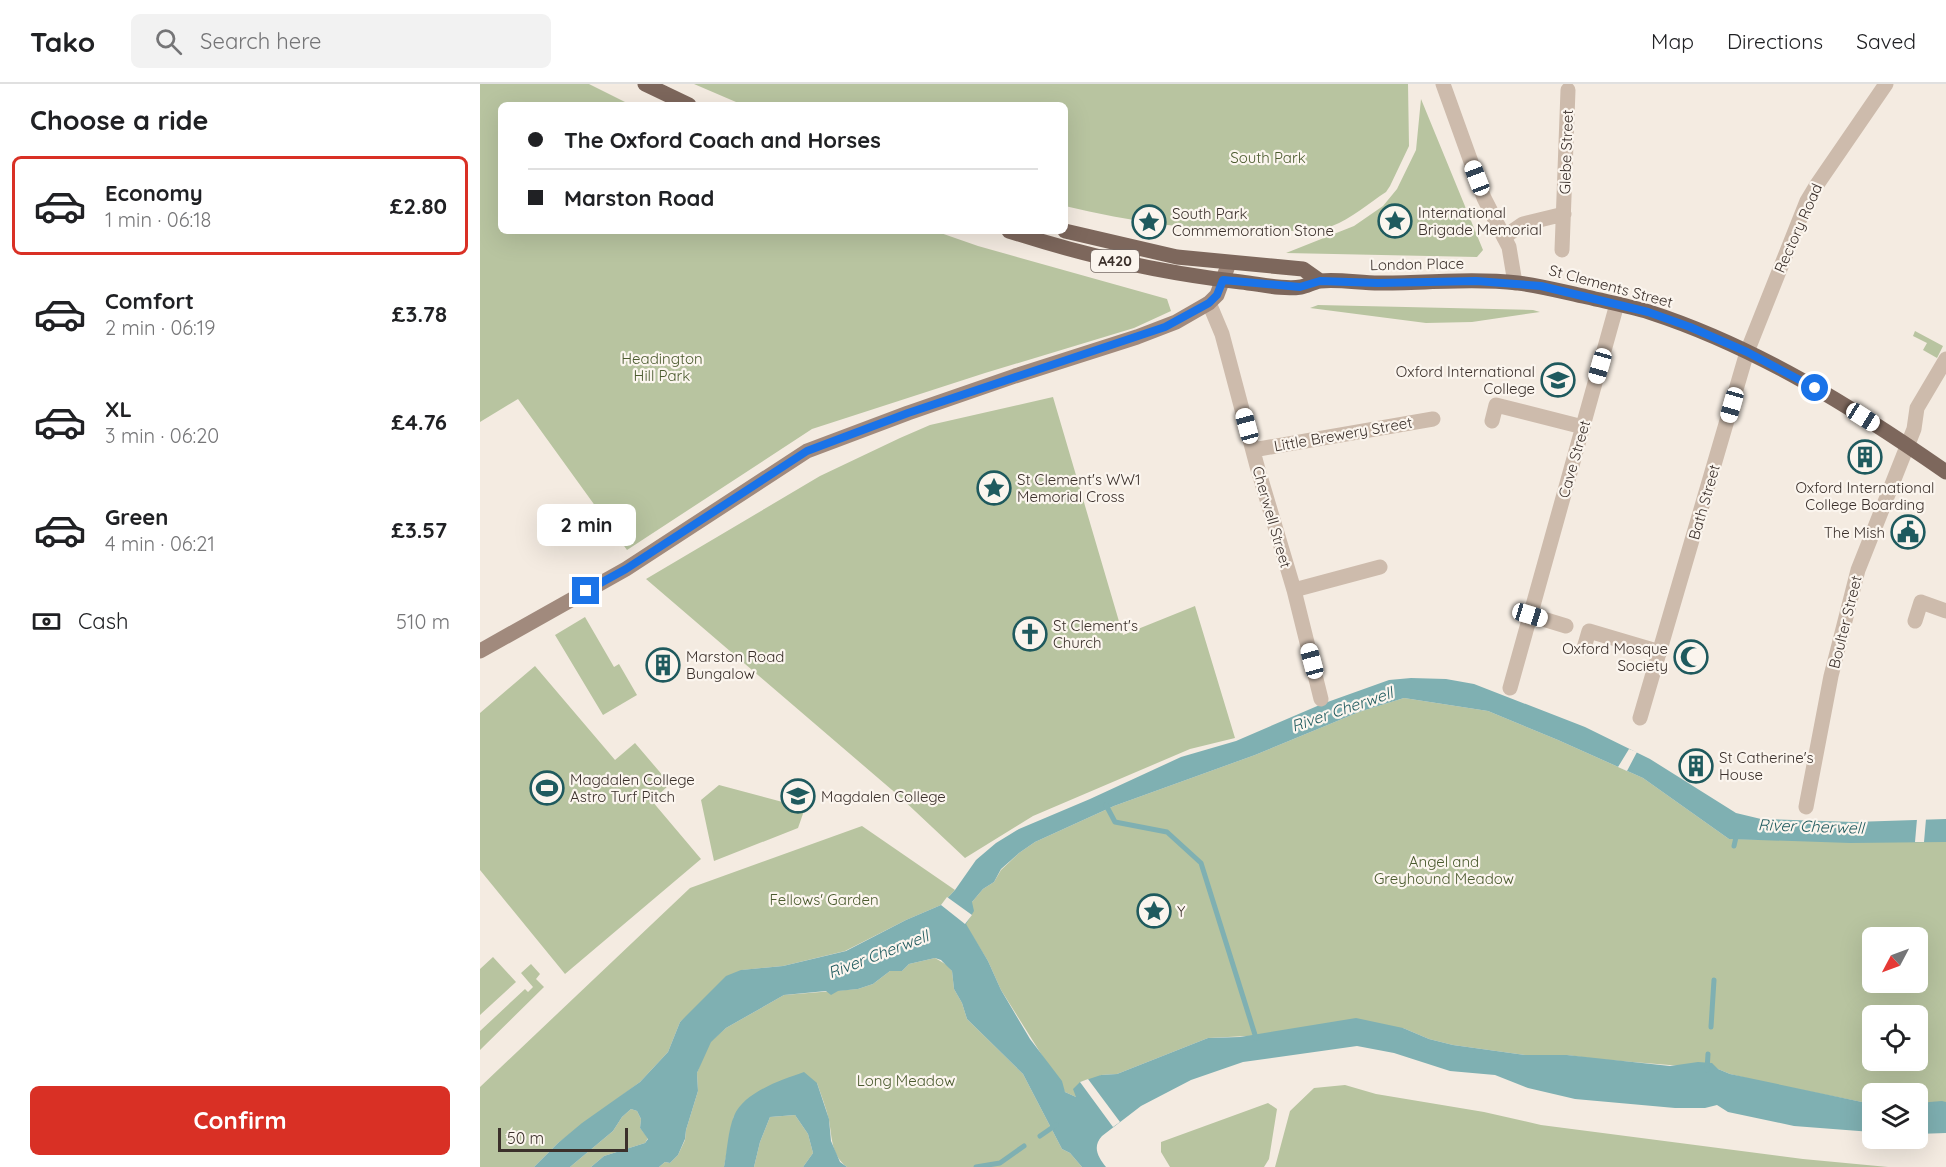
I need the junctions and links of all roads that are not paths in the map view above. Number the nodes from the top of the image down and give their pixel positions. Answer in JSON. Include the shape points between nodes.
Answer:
{"nodes":[{"id":1,"x":645,"y":84,"type":"edge"},
{"id":2,"x":1443,"y":84,"type":"edge"},
{"id":3,"x":1886,"y":84,"type":"edge"},
{"id":4,"x":1568,"y":90,"type":"dead end"},
{"id":5,"x":683,"y":102,"type":"edge"},
{"id":6,"x":1564,"y":214,"type":"junction"},
{"id":7,"x":1068,"y":232,"type":"edge"},
{"id":8,"x":1018,"y":234,"type":"edge"},
{"id":9,"x":1504,"y":237,"type":"junction"},
{"id":10,"x":1562,"y":250,"type":"dead end"},
{"id":11,"x":1229,"y":263,"type":"junction"},
{"id":12,"x":1223,"y":280,"type":"junction"},
{"id":13,"x":1320,"y":281,"type":"junction"},
{"id":14,"x":1515,"y":283,"type":"junction"},
{"id":15,"x":1209,"y":303,"type":"junction"},
{"id":16,"x":1617,"y":304,"type":"junction"},
{"id":17,"x":1747,"y":352,"type":"junction"},
{"id":18,"x":1946,"y":359,"type":"edge"},
{"id":19,"x":1433,"y":419,"type":"dead end"},
{"id":20,"x":1492,"y":421,"type":"dead end"},
{"id":21,"x":1583,"y":427,"type":"junction"},
{"id":22,"x":1908,"y":445,"type":"junction"},
{"id":23,"x":1253,"y":450,"type":"junction"},
{"id":24,"x":1946,"y":472,"type":"edge"},
{"id":25,"x":1380,"y":567,"type":"dead end"},
{"id":26,"x":1294,"y":590,"type":"junction"},
{"id":27,"x":1946,"y":611,"type":"edge"},
{"id":28,"x":1530,"y":615,"type":"junction"},
{"id":29,"x":1915,"y":621,"type":"dead end"},
{"id":30,"x":1566,"y":626,"type":"dead end"},
{"id":31,"x":1584,"y":648,"type":"dead end"},
{"id":32,"x":480,"y":651,"type":"edge"},
{"id":33,"x":1660,"y":652,"type":"junction"},
{"id":34,"x":1510,"y":688,"type":"dead end"},
{"id":35,"x":1321,"y":699,"type":"dead end"},
{"id":36,"x":1640,"y":718,"type":"dead end"},
{"id":37,"x":1806,"y":807,"type":"dead end"}],
"edges":[{"from":1,"to":5,"type":"main road"},
{"from":2,"to":9,"type":"street","via":[[1484,198]]},
{"from":3,"to":17,"type":"street","name":"Rectory Road","via":[[1807,201]]},
{"from":4,"to":6,"type":"street","name":"Glebe Street"},
{"from":6,"to":9,"type":"street","name":"Glebe Street","via":[[1523,224]]},
{"from":6,"to":10,"type":"street","name":"Glebe Street"},
{"from":7,"to":11,"type":"main road","number":"A420","via":[[1177,257]]},
{"from":8,"to":12,"type":"main road","number":"A420","via":[[1164,272]]},
{"from":9,"to":14,"type":"street","via":[[1512,256]]},
{"from":11,"to":12,"type":"main road"},
{"from":11,"to":13,"type":"main road","name":"London Place","number":"A420","via":[[1303,270]]},
{"from":12,"to":13,"type":"main road","name":"London Place","number":"A420","via":[[1300,287]]},
{"from":12,"to":15,"type":"main road"},
{"from":13,"to":14,"type":"main road","name":"London Place","number":"A420"},
{"from":14,"to":16,"type":"main road","name":"St Clements Street","number":"A420"},
{"from":15,"to":23,"type":"street","name":"Cherwell Street","via":[[1222,334]]},
{"from":15,"to":32,"type":"main road","via":[[1165,327],[807,451],[626,569]]},
{"from":16,"to":17,"type":"main road","name":"St Clements Street","number":"A420","via":[[1690,327]]},
{"from":16,"to":21,"type":"street","name":"Cave Street"},
{"from":17,"to":22,"type":"main road","name":"St Clements Street","number":"A420","via":[[1830,396]]},
{"from":17,"to":33,"type":"street","name":"Bath Street"},
{"from":18,"to":22,"type":"street","name":"Boulter Street","via":[[1917,408]]},
{"from":19,"to":23,"type":"street","name":"Little Brewery Street"},
{"from":20,"to":21,"type":"street","via":[[1497,405]]},
{"from":21,"to":28,"type":"street","name":"Cave Street"},
{"from":22,"to":24,"type":"main road","name":"St Clements Street","number":"A420"},
{"from":22,"to":37,"type":"street","name":"Boulter Street","via":[[1858,570],[1831,676]]},
{"from":23,"to":26,"type":"street","name":"Cherwell Street"},
{"from":25,"to":26,"type":"street"},
{"from":26,"to":35,"type":"street","name":"Cherwell Street"},
{"from":27,"to":29,"type":"street","via":[[1921,602]]},
{"from":28,"to":30,"type":"street"},
{"from":28,"to":34,"type":"street","name":"Cave Street"},
{"from":31,"to":33,"type":"street","via":[[1589,631]]},
{"from":33,"to":36,"type":"street","name":"Bath Street"}]}
